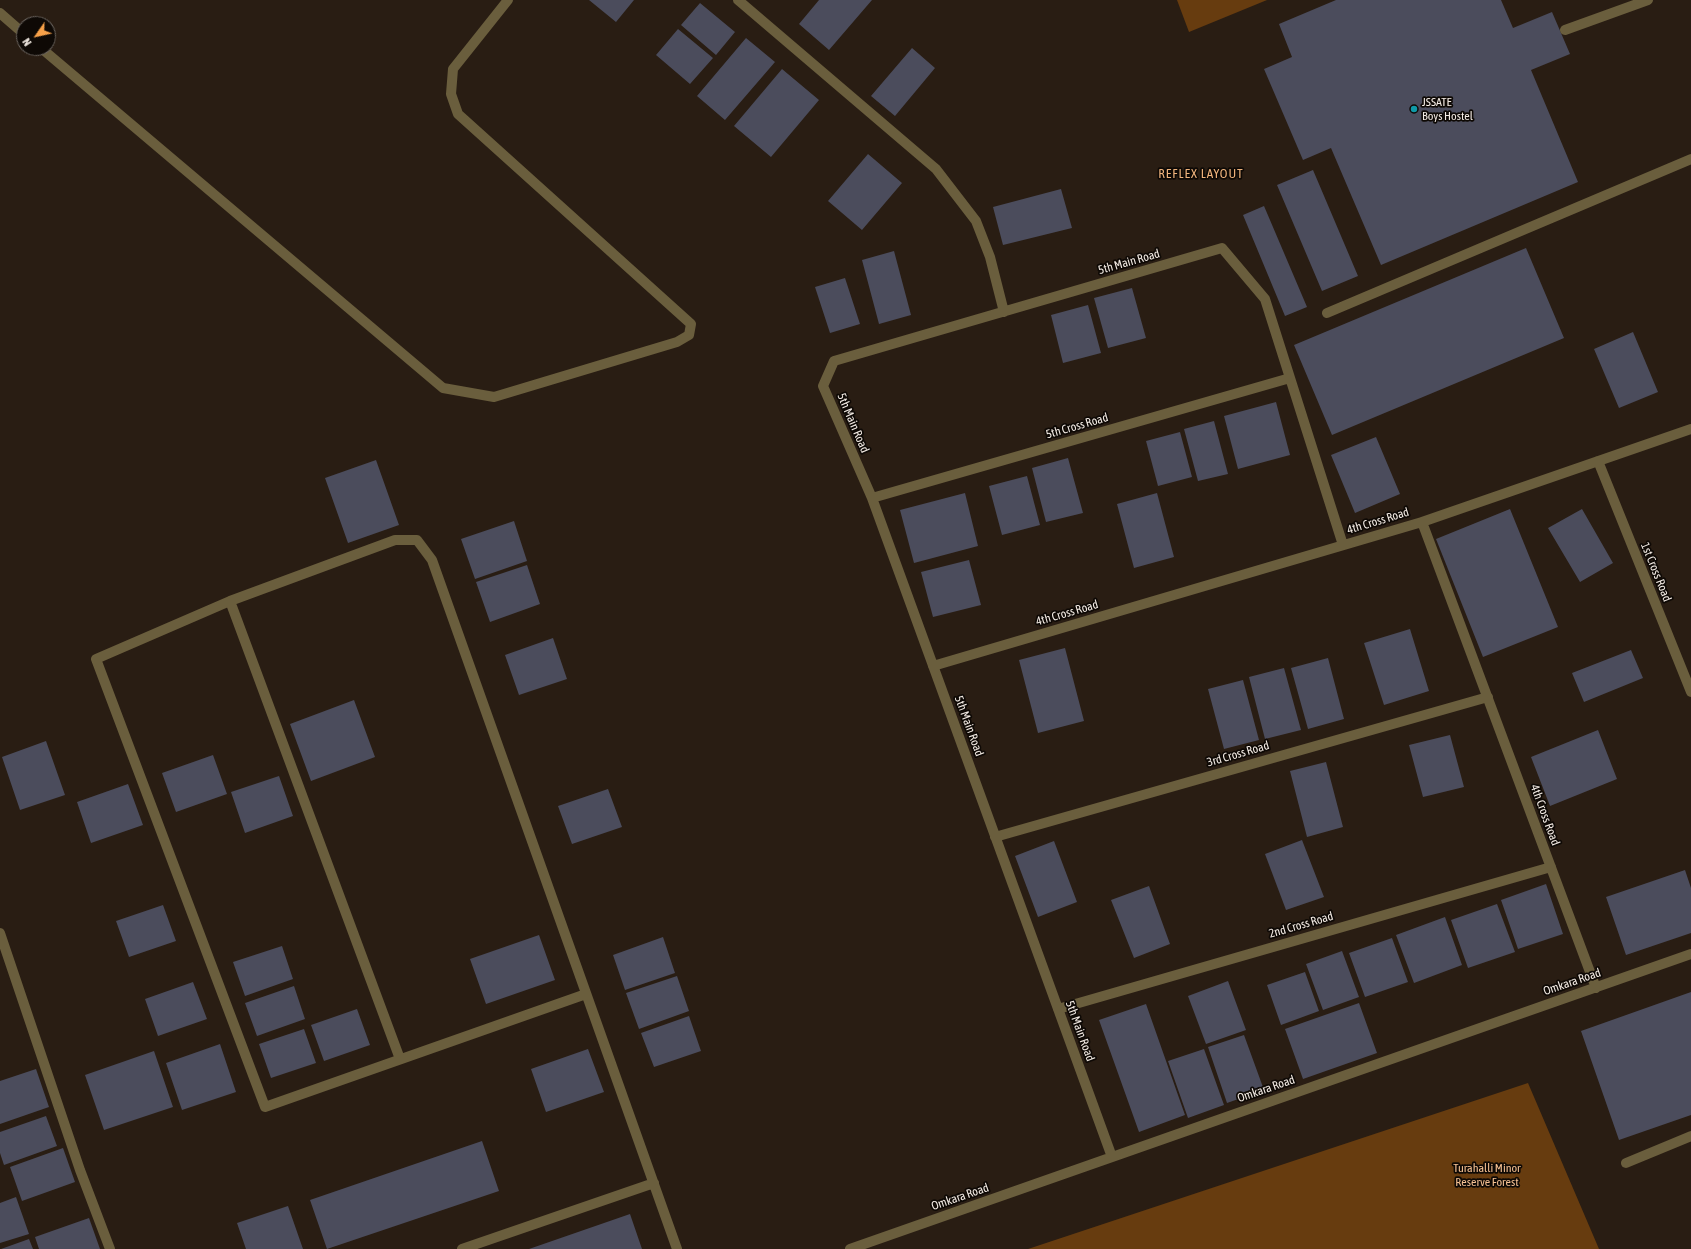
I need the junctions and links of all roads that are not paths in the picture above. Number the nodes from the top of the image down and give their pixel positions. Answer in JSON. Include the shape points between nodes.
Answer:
{"nodes":[{"id":1,"x":508,"y":0,"type":"edge"},
{"id":2,"x":738,"y":0,"type":"edge"},
{"id":3,"x":1648,"y":0,"type":"edge"},
{"id":4,"x":0,"y":13,"type":"edge"},
{"id":5,"x":16,"y":27,"type":"edge"},
{"id":6,"x":1565,"y":30,"type":"dead end"},
{"id":7,"x":50,"y":56,"type":"edge"},
{"id":8,"x":1691,"y":159,"type":"edge"},
{"id":9,"x":1004,"y":312,"type":"junction"},
{"id":10,"x":1327,"y":313,"type":"dead end"},
{"id":11,"x":1290,"y":378,"type":"junction"},
{"id":12,"x":1691,"y":429,"type":"edge"},
{"id":13,"x":1598,"y":461,"type":"junction"},
{"id":14,"x":872,"y":498,"type":"junction"},
{"id":15,"x":1422,"y":522,"type":"junction"},
{"id":16,"x":1343,"y":545,"type":"junction"},
{"id":17,"x":230,"y":601,"type":"junction"},
{"id":18,"x":933,"y":666,"type":"junction"},
{"id":19,"x":1691,"y":692,"type":"edge"},
{"id":20,"x":1488,"y":697,"type":"junction"},
{"id":21,"x":995,"y":837,"type":"junction"},
{"id":22,"x":1551,"y":867,"type":"junction"},
{"id":23,"x":0,"y":933,"type":"edge"},
{"id":24,"x":1691,"y":954,"type":"edge"},
{"id":25,"x":1596,"y":988,"type":"junction"},
{"id":26,"x":586,"y":994,"type":"junction"},
{"id":27,"x":1058,"y":1009,"type":"junction"},
{"id":28,"x":400,"y":1059,"type":"junction"},
{"id":29,"x":1691,"y":1136,"type":"edge"},
{"id":30,"x":1112,"y":1157,"type":"junction"},
{"id":31,"x":1626,"y":1163,"type":"dead end"},
{"id":32,"x":654,"y":1183,"type":"junction"},
{"id":33,"x":110,"y":1249,"type":"edge"},
{"id":34,"x":462,"y":1249,"type":"edge"},
{"id":35,"x":677,"y":1249,"type":"edge"},
{"id":36,"x":850,"y":1249,"type":"edge"}],
"edges":[{"from":1,"to":7,"type":"street","via":[[453,69],[451,94],[458,114],[691,324],[689,335],[677,342],[494,397],[443,388]]},
{"from":2,"to":9,"type":"street","via":[[936,169],[976,221],[990,257]]},
{"from":3,"to":6,"type":"street"},
{"from":4,"to":5,"type":"street"},
{"from":8,"to":10,"type":"street"},
{"from":9,"to":11,"type":"street","name":"5th Main Road","via":[[1222,248],[1265,299]]},
{"from":9,"to":14,"type":"street","name":"5th Main Road","via":[[834,361],[824,386]]},
{"from":11,"to":14,"type":"street","name":"5th Cross Road"},
{"from":11,"to":16,"type":"street","name":"5th Main Road"},
{"from":12,"to":13,"type":"street"},
{"from":13,"to":15,"type":"street"},
{"from":13,"to":19,"type":"street","name":"1st Cross Road"},
{"from":14,"to":18,"type":"street","name":"5th Main Road"},
{"from":15,"to":16,"type":"street","name":"4th Cross Road"},
{"from":15,"to":20,"type":"street","name":"4th Cross Road"},
{"from":16,"to":18,"type":"street","name":"4th Cross Road"},
{"from":17,"to":26,"type":"street","via":[[395,540],[417,540],[432,560]]},
{"from":17,"to":28,"type":"street"},
{"from":17,"to":28,"type":"street","via":[[96,659],[264,1107]]},
{"from":18,"to":21,"type":"street","name":"5th Main Road"},
{"from":20,"to":21,"type":"street","name":"3rd Cross Road"},
{"from":20,"to":22,"type":"street","name":"4th Cross Road"},
{"from":21,"to":27,"type":"street","name":"5th Main Road"},
{"from":22,"to":25,"type":"street","name":"4th Cross Road"},
{"from":22,"to":27,"type":"street","name":"2nd Cross Road"},
{"from":23,"to":33,"type":"street","via":[[80,1170]]},
{"from":24,"to":25,"type":"street","name":"Omkara Road"},
{"from":25,"to":30,"type":"street","name":"Omkara Road"},
{"from":26,"to":28,"type":"street"},
{"from":26,"to":32,"type":"street"},
{"from":27,"to":30,"type":"street","name":"5th Main Road"},
{"from":29,"to":31,"type":"street"},
{"from":30,"to":36,"type":"street","name":"Omkara Road"},
{"from":32,"to":34,"type":"street"},
{"from":32,"to":35,"type":"street"}]}
